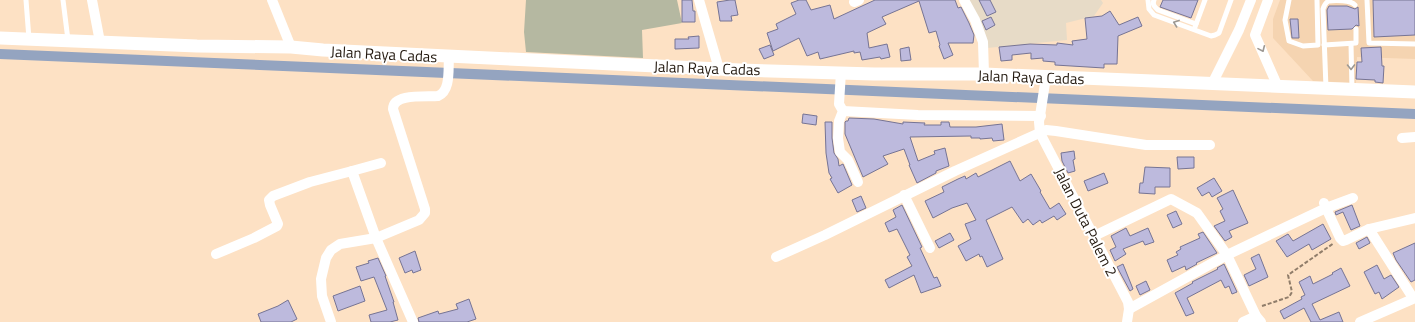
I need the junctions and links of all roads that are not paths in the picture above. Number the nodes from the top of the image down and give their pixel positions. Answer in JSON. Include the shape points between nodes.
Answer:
{"nodes":[{"id":1,"x":26,"y":0,"type":"edge"},
{"id":2,"x":63,"y":0,"type":"edge"},
{"id":3,"x":92,"y":0,"type":"edge"},
{"id":4,"x":272,"y":0,"type":"edge"},
{"id":5,"x":699,"y":0,"type":"edge"},
{"id":6,"x":964,"y":0,"type":"edge"},
{"id":7,"x":1148,"y":0,"type":"edge"},
{"id":8,"x":1154,"y":0,"type":"edge"},
{"id":9,"x":1205,"y":0,"type":"edge"},
{"id":10,"x":1231,"y":0,"type":"edge"},
{"id":11,"x":1251,"y":0,"type":"edge"},
{"id":12,"x":1268,"y":0,"type":"edge"},
{"id":13,"x":1289,"y":0,"type":"edge"},
{"id":14,"x":1317,"y":0,"type":"edge"},
{"id":15,"x":1367,"y":0,"type":"edge"},
{"id":16,"x":1355,"y":5,"type":"dead end"},
{"id":17,"x":1196,"y":24,"type":"junction"},
{"id":18,"x":1356,"y":28,"type":"dead end"},
{"id":19,"x":1194,"y":30,"type":"junction"},
{"id":20,"x":1239,"y":30,"type":"junction"},
{"id":21,"x":1255,"y":35,"type":"junction"},
{"id":22,"x":0,"y":38,"type":"edge"},
{"id":23,"x":29,"y":40,"type":"junction"},
{"id":24,"x":68,"y":41,"type":"junction"},
{"id":25,"x":100,"y":42,"type":"junction"},
{"id":26,"x":1354,"y":44,"type":"junction"},
{"id":27,"x":1415,"y":44,"type":"edge"},
{"id":28,"x":1324,"y":45,"type":"junction"},
{"id":29,"x":292,"y":47,"type":"junction"},
{"id":30,"x":449,"y":60,"type":"junction"},
{"id":31,"x":719,"y":69,"type":"junction"},
{"id":32,"x":984,"y":74,"type":"junction"},
{"id":33,"x":840,"y":76,"type":"junction"},
{"id":34,"x":1045,"y":80,"type":"junction"},
{"id":35,"x":1212,"y":84,"type":"junction"},
{"id":36,"x":1278,"y":87,"type":"junction"},
{"id":37,"x":1326,"y":89,"type":"junction"},
{"id":38,"x":1352,"y":90,"type":"junction"},
{"id":39,"x":1415,"y":92,"type":"edge"},
{"id":40,"x":841,"y":108,"type":"junction"},
{"id":41,"x":1041,"y":117,"type":"junction"},
{"id":42,"x":1040,"y":133,"type":"junction"},
{"id":43,"x":1415,"y":137,"type":"edge"},
{"id":44,"x":1402,"y":138,"type":"dead end"},
{"id":45,"x":1210,"y":145,"type":"dead end"},
{"id":46,"x":381,"y":163,"type":"dead end"},
{"id":47,"x":352,"y":171,"type":"junction"},
{"id":48,"x":858,"y":182,"type":"dead end"},
{"id":49,"x":904,"y":196,"type":"junction"},
{"id":50,"x":1353,"y":198,"type":"dead end"},
{"id":51,"x":1325,"y":205,"type":"junction"},
{"id":52,"x":1415,"y":218,"type":"edge"},
{"id":53,"x":1369,"y":229,"type":"junction"},
{"id":54,"x":1094,"y":236,"type":"junction"},
{"id":55,"x":376,"y":238,"type":"junction"},
{"id":56,"x":930,"y":248,"type":"dead end"},
{"id":57,"x":216,"y":254,"type":"dead end"},
{"id":58,"x":1227,"y":255,"type":"junction"},
{"id":59,"x":776,"y":257,"type":"dead end"},
{"id":60,"x":1414,"y":298,"type":"edge"},
{"id":61,"x":1129,"y":309,"type":"junction"},
{"id":62,"x":1257,"y":316,"type":"edge"},
{"id":63,"x":331,"y":322,"type":"edge"},
{"id":64,"x":413,"y":322,"type":"edge"},
{"id":65,"x":1127,"y":322,"type":"edge"},
{"id":66,"x":1243,"y":322,"type":"edge"},
{"id":67,"x":1360,"y":322,"type":"edge"}],
"edges":[{"from":1,"to":23,"type":"lane"},
{"from":2,"to":24,"type":"lane"},
{"from":3,"to":25,"type":"street"},
{"from":4,"to":29,"type":"street"},
{"from":5,"to":31,"type":"street"},
{"from":6,"to":32,"type":"street","via":[[983,42]]},
{"from":19,"to":7,"type":"lane","one_way":true,"via":[[1154,15],[1149,9]]},
{"from":8,"to":17,"type":"lane","via":[[1154,7],[1158,10]]},
{"from":9,"to":17,"type":"lane"},
{"from":10,"to":19,"type":"lane","via":[[1215,36]]},
{"from":11,"to":20,"type":"street"},
{"from":12,"to":21,"type":"street"},
{"from":13,"to":14,"type":"lane","via":[[1285,20],[1288,42],[1303,46],[1318,45]]},
{"from":15,"to":27,"type":"lane","via":[[1369,43]]},
{"from":16,"to":28,"type":"lane","via":[[1348,0],[1329,1],[1325,4],[1322,9]]},
{"from":17,"to":19,"type":"lane"},
{"from":18,"to":26,"type":"lane"},
{"from":20,"to":21,"type":"street"},
{"from":20,"to":35,"type":"street"},
{"from":21,"to":36,"type":"street","one_way":true},
{"from":22,"to":23,"type":"street","name":"Jalan Raya Cadas"},
{"from":23,"to":24,"type":"street","name":"Jalan Raya Cadas"},
{"from":24,"to":25,"type":"street","name":"Jalan Raya Cadas"},
{"from":25,"to":29,"type":"street","name":"Jalan Raya Cadas"},
{"from":26,"to":28,"type":"lane"},
{"from":26,"to":38,"type":"lane","one_way":true},
{"from":28,"to":37,"type":"lane"},
{"from":29,"to":30,"type":"street","name":"Jalan Raya Cadas"},
{"from":30,"to":31,"type":"street","name":"Jalan Raya Cadas"},
{"from":30,"to":55,"type":"street","via":[[446,88],[441,95],[401,98],[393,106],[425,213],[419,220]]},
{"from":31,"to":33,"type":"street","name":"Jalan Raya Cadas"},
{"from":32,"to":33,"type":"street","name":"Jalan Raya Cadas"},
{"from":32,"to":34,"type":"street","name":"Jalan Raya Cadas"},
{"from":33,"to":40,"type":"street"},
{"from":34,"to":35,"type":"street","name":"Jalan Raya Cadas"},
{"from":34,"to":41,"type":"street","name":"Jalan Duta Palem 2"},
{"from":35,"to":36,"type":"street","name":"Jalan Raya Cadas"},
{"from":36,"to":37,"type":"street","name":"Jalan Raya Cadas"},
{"from":37,"to":38,"type":"street","name":"Jalan Raya Cadas"},
{"from":38,"to":39,"type":"street","name":"Jalan Raya Cadas"},
{"from":40,"to":41,"type":"street","via":[[918,115]]},
{"from":40,"to":48,"type":"street","via":[[838,138],[840,152],[848,160]]},
{"from":41,"to":42,"type":"street","name":"Jalan Duta Palem 2"},
{"from":42,"to":45,"type":"street","via":[[1056,130],[1146,145]]},
{"from":42,"to":49,"type":"street"},
{"from":42,"to":54,"type":"street","name":"Jalan Duta Palem 2"},
{"from":43,"to":44,"type":"street"},
{"from":46,"to":47,"type":"street"},
{"from":47,"to":55,"type":"street"},
{"from":47,"to":57,"type":"street","via":[[274,196],[269,200],[277,226]]},
{"from":49,"to":56,"type":"street"},
{"from":49,"to":59,"type":"street"},
{"from":50,"to":51,"type":"street"},
{"from":51,"to":53,"type":"street","via":[[1343,241]]},
{"from":51,"to":58,"type":"street"},
{"from":52,"to":53,"type":"street"},
{"from":53,"to":60,"type":"street"},
{"from":54,"to":58,"type":"street","via":[[1171,199],[1197,213]]},
{"from":54,"to":61,"type":"street","name":"Jalan Duta Palem 2","via":[[1128,302]]},
{"from":55,"to":63,"type":"street","via":[[340,244],[331,250],[326,258],[321,279],[322,296]]},
{"from":55,"to":64,"type":"street"},
{"from":58,"to":61,"type":"street"},
{"from":58,"to":62,"type":"street"},
{"from":60,"to":67,"type":"street"},
{"from":61,"to":65,"type":"street","name":"Jalan Duta Palem 2"},
{"from":62,"to":66,"type":"street"}]}
